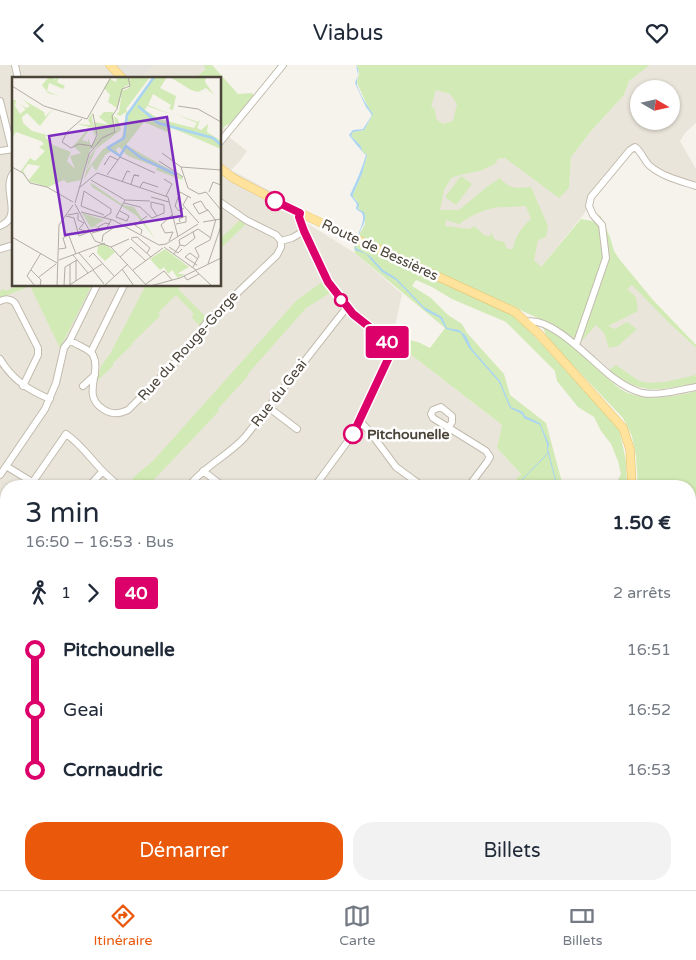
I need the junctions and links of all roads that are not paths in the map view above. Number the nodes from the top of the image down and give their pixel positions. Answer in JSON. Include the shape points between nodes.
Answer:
{"nodes":[{"id":1,"x":110,"y":65,"type":"edge"},
{"id":2,"x":283,"y":65,"type":"edge"},
{"id":3,"x":121,"y":77,"type":"edge"},
{"id":4,"x":0,"y":101,"type":"edge"},
{"id":5,"x":2,"y":118,"type":"edge"},
{"id":6,"x":221,"y":139,"type":"edge"},
{"id":7,"x":12,"y":146,"type":"edge"},
{"id":8,"x":221,"y":169,"type":"edge"},
{"id":9,"x":12,"y":174,"type":"edge"},
{"id":10,"x":221,"y":174,"type":"edge"},
{"id":11,"x":233,"y":178,"type":"junction"},
{"id":12,"x":696,"y":186,"type":"edge"},
{"id":13,"x":221,"y":203,"type":"edge"},
{"id":14,"x":12,"y":210,"type":"edge"},
{"id":15,"x":300,"y":213,"type":"junction"},
{"id":16,"x":12,"y":216,"type":"edge"},
{"id":17,"x":0,"y":226,"type":"edge"},
{"id":18,"x":304,"y":231,"type":"junction"},
{"id":19,"x":280,"y":241,"type":"junction"},
{"id":20,"x":97,"y":286,"type":"edge"},
{"id":21,"x":124,"y":286,"type":"edge"},
{"id":22,"x":0,"y":301,"type":"edge"},
{"id":23,"x":347,"y":307,"type":"junction"},
{"id":24,"x":526,"y":321,"type":"junction"},
{"id":25,"x":70,"y":340,"type":"junction"},
{"id":26,"x":576,"y":345,"type":"junction"},
{"id":27,"x":91,"y":352,"type":"junction"},
{"id":28,"x":0,"y":359,"type":"edge"},
{"id":29,"x":95,"y":375,"type":"junction"},
{"id":30,"x":23,"y":385,"type":"junction"},
{"id":31,"x":83,"y":386,"type":"dead end"},
{"id":32,"x":696,"y":387,"type":"edge"},
{"id":33,"x":50,"y":399,"type":"junction"},
{"id":34,"x":268,"y":407,"type":"junction"},
{"id":35,"x":360,"y":421,"type":"junction"},
{"id":36,"x":449,"y":427,"type":"dead end"},
{"id":37,"x":297,"y":429,"type":"dead end"},
{"id":38,"x":356,"y":430,"type":"junction"},
{"id":39,"x":370,"y":432,"type":"junction"},
{"id":40,"x":6,"y":466,"type":"junction"},
{"id":41,"x":203,"y":471,"type":"junction"},
{"id":42,"x":102,"y":472,"type":"junction"},
{"id":43,"x":0,"y":475,"type":"edge"},
{"id":44,"x":25,"y":480,"type":"edge"},
{"id":45,"x":34,"y":480,"type":"edge"},
{"id":46,"x":95,"y":480,"type":"edge"},
{"id":47,"x":110,"y":480,"type":"edge"},
{"id":48,"x":195,"y":480,"type":"edge"},
{"id":49,"x":215,"y":480,"type":"edge"},
{"id":50,"x":319,"y":480,"type":"edge"},
{"id":51,"x":414,"y":480,"type":"edge"},
{"id":52,"x":474,"y":480,"type":"edge"},
{"id":53,"x":632,"y":480,"type":"edge"}],
"edges":[{"from":1,"to":3,"type":"main road"},
{"from":2,"to":6,"type":"street"},
{"from":4,"to":5,"type":"street"},
{"from":5,"to":7,"type":"street"},
{"from":8,"to":11,"type":"main road","name":"Route de Bessières"},
{"from":9,"to":14,"type":"street","via":[[8,187]]},
{"from":10,"to":11,"type":"main road","name":"Route de Bessières"},
{"from":11,"to":15,"type":"main road","name":"Route de Bessières"},
{"from":12,"to":26,"type":"street","via":[[657,171],[635,147],[589,200],[588,206],[602,225],[606,258]]},
{"from":13,"to":19,"type":"street","via":[[246,220],[272,232]]},
{"from":15,"to":18,"type":"street"},
{"from":15,"to":24,"type":"main road","name":"Route de Bessières","via":[[505,307]]},
{"from":16,"to":17,"type":"street"},
{"from":18,"to":19,"type":"street"},
{"from":18,"to":23,"type":"street","via":[[328,282]]},
{"from":19,"to":29,"type":"street","name":"Rue du Rouge-Gorge","via":[[277,255],[207,322],[171,367],[128,410],[109,413],[95,403],[92,389]]},
{"from":20,"to":25,"type":"street"},
{"from":21,"to":27,"type":"street"},
{"from":22,"to":30,"type":"street","via":[[11,299],[15,303],[38,348],[38,355]]},
{"from":23,"to":34,"type":"street","name":"Rue du Geai"},
{"from":23,"to":35,"type":"street","via":[[390,347]]},
{"from":24,"to":26,"type":"street","via":[[546,325]]},
{"from":24,"to":53,"type":"main road","name":"Route de Bessières","via":[[623,427],[630,449]]},
{"from":25,"to":27,"type":"street"},
{"from":25,"to":33,"type":"street","via":[[62,352]]},
{"from":26,"to":32,"type":"street","via":[[613,378],[635,390],[663,393]]},
{"from":27,"to":29,"type":"street","name":"Rue du Rouge-Gorge"},
{"from":28,"to":30,"type":"street"},
{"from":29,"to":31,"type":"street"},
{"from":30,"to":33,"type":"street"},
{"from":33,"to":40,"type":"street"},
{"from":34,"to":37,"type":"street"},
{"from":34,"to":41,"type":"street","name":"Rue du Geai","via":[[239,444]]},
{"from":35,"to":38,"type":"street"},
{"from":35,"to":39,"type":"street"},
{"from":36,"to":52,"type":"street","via":[[490,457]]},
{"from":38,"to":39,"type":"street"},
{"from":38,"to":50,"type":"street"},
{"from":39,"to":51,"type":"street","via":[[396,467]]},
{"from":40,"to":43,"type":"street"},
{"from":40,"to":44,"type":"street"},
{"from":41,"to":48,"type":"street","name":"Rue du Geai"},
{"from":41,"to":49,"type":"street"},
{"from":42,"to":45,"type":"street","via":[[76,440],[66,434]]},
{"from":42,"to":46,"type":"street"},
{"from":42,"to":47,"type":"street"}]}
